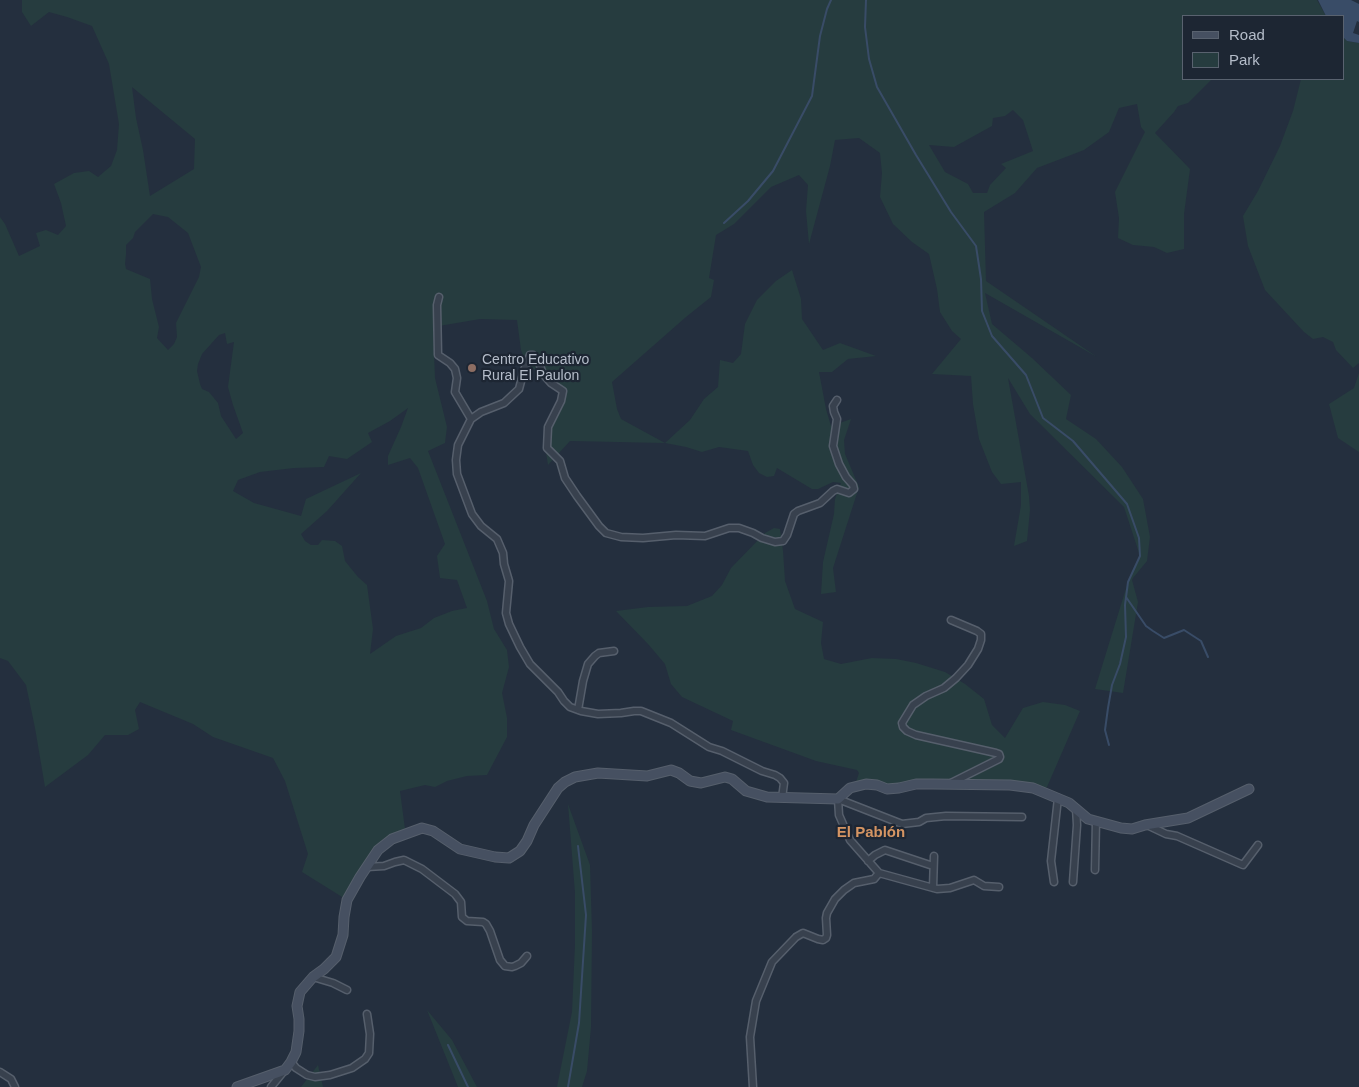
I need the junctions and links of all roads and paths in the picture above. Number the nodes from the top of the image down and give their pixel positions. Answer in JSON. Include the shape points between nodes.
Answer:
{"nodes":[{"id":1,"x":439,"y":298,"type":"dead end"},
{"id":2,"x":837,"y":400,"type":"dead end"},
{"id":3,"x":471,"y":419,"type":"junction"},
{"id":4,"x":951,"y":620,"type":"dead end"},
{"id":5,"x":614,"y":651,"type":"dead end"},
{"id":6,"x":578,"y":710,"type":"junction"},
{"id":7,"x":950,"y":784,"type":"junction"},
{"id":8,"x":1249,"y":789,"type":"dead end"},
{"id":9,"x":782,"y":798,"type":"junction"},
{"id":10,"x":1058,"y":798,"type":"junction"},
{"id":11,"x":838,"y":799,"type":"junction"},
{"id":12,"x":1076,"y":808,"type":"junction"},
{"id":13,"x":1022,"y":817,"type":"dead end"},
{"id":14,"x":1096,"y":821,"type":"junction"},
{"id":15,"x":1146,"y":825,"type":"junction"},
{"id":16,"x":1258,"y":845,"type":"dead end"},
{"id":17,"x":934,"y":856,"type":"dead end"},
{"id":18,"x":868,"y":861,"type":"junction"},
{"id":19,"x":934,"y":866,"type":"junction"},
{"id":20,"x":367,"y":867,"type":"junction"},
{"id":21,"x":1095,"y":870,"type":"dead end"},
{"id":22,"x":879,"y":873,"type":"junction"},
{"id":23,"x":1054,"y":882,"type":"dead end"},
{"id":24,"x":1073,"y":882,"type":"dead end"},
{"id":25,"x":999,"y":887,"type":"dead end"},
{"id":26,"x":933,"y":888,"type":"junction"},
{"id":27,"x":527,"y":956,"type":"dead end"},
{"id":28,"x":313,"y":977,"type":"junction"},
{"id":29,"x":347,"y":990,"type":"dead end"},
{"id":30,"x":367,"y":1014,"type":"dead end"},
{"id":31,"x":291,"y":1062,"type":"junction"},
{"id":32,"x":285,"y":1070,"type":"junction"},
{"id":33,"x":0,"y":1072,"type":"edge"},
{"id":34,"x":15,"y":1087,"type":"edge"},
{"id":35,"x":237,"y":1087,"type":"edge"},
{"id":36,"x":271,"y":1087,"type":"edge"},
{"id":37,"x":753,"y":1087,"type":"edge"}],
"edges":[{"from":1,"to":3,"type":"street","via":[[438,355],[455,369],[455,392]]},
{"from":2,"to":3,"type":"street","via":[[833,406],[837,419],[832,446],[854,489],[849,493],[837,489],[820,503],[798,511],[783,541],[775,542],[739,528],[705,536],[643,538],[606,533],[577,496],[565,478],[560,462],[547,448],[548,427],[562,401],[563,391],[543,374],[533,356],[530,355],[519,389],[504,403]]},
{"from":3,"to":6,"type":"street","via":[[458,444],[457,474],[472,514],[500,544],[509,581],[506,613],[509,624],[530,664],[570,707]]},
{"from":4,"to":7,"type":"street","via":[[981,634],[978,649],[956,678],[914,705],[902,723],[903,727],[916,735],[999,754],[1000,757]]},
{"from":5,"to":6,"type":"street","via":[[599,653],[588,664]]},
{"from":6,"to":9,"type":"street","via":[[598,714],[634,710],[650,714],[681,728],[709,747],[780,778],[784,783]]},
{"from":7,"to":10,"type":"street","via":[[1010,784],[1033,788]]},
{"from":7,"to":11,"type":"street","via":[[916,784],[887,789],[866,784],[850,788]]},
{"from":8,"to":15,"type":"street","via":[[1188,818]]},
{"from":9,"to":11,"type":"street"},
{"from":9,"to":20,"type":"street","via":[[746,791],[725,777],[701,783],[690,781],[671,770],[647,776],[598,773],[575,777],[558,788],[520,851],[509,858],[460,850],[433,831],[422,828],[392,839],[378,850]]},
{"from":10,"to":12,"type":"street"},
{"from":10,"to":23,"type":"street","via":[[1051,861]]},
{"from":11,"to":13,"type":"street","via":[[902,824],[946,816]]},
{"from":11,"to":18,"type":"street","via":[[839,816],[850,840]]},
{"from":12,"to":14,"type":"street","via":[[1088,819]]},
{"from":12,"to":24,"type":"street"},
{"from":14,"to":15,"type":"street","via":[[1132,829]]},
{"from":14,"to":21,"type":"street"},
{"from":15,"to":16,"type":"street","via":[[1243,866]]},
{"from":17,"to":19,"type":"street"},
{"from":18,"to":19,"type":"street","via":[[885,850]]},
{"from":18,"to":22,"type":"street"},
{"from":19,"to":26,"type":"street"},
{"from":20,"to":27,"type":"street","via":[[404,860],[422,868],[455,894],[461,902],[462,917],[486,924],[505,966],[515,966]]},
{"from":20,"to":28,"type":"street","via":[[347,900],[338,954]]},
{"from":22,"to":26,"type":"street"},
{"from":22,"to":37,"type":"street","via":[[874,879],[854,883],[836,899],[827,913],[826,938],[822,940],[803,933],[796,936],[772,962],[756,1001],[750,1037]]},
{"from":25,"to":26,"type":"street","via":[[984,886],[974,880],[945,889]]},
{"from":28,"to":29,"type":"street"},
{"from":28,"to":31,"type":"street","via":[[300,992],[297,1006],[299,1031]]},
{"from":30,"to":31,"type":"street","via":[[369,1053],[352,1068],[315,1077],[307,1075]]},
{"from":31,"to":32,"type":"street"},
{"from":32,"to":35,"type":"street"},
{"from":32,"to":36,"type":"street"},
{"from":33,"to":34,"type":"street","via":[[11,1079]]}]}
